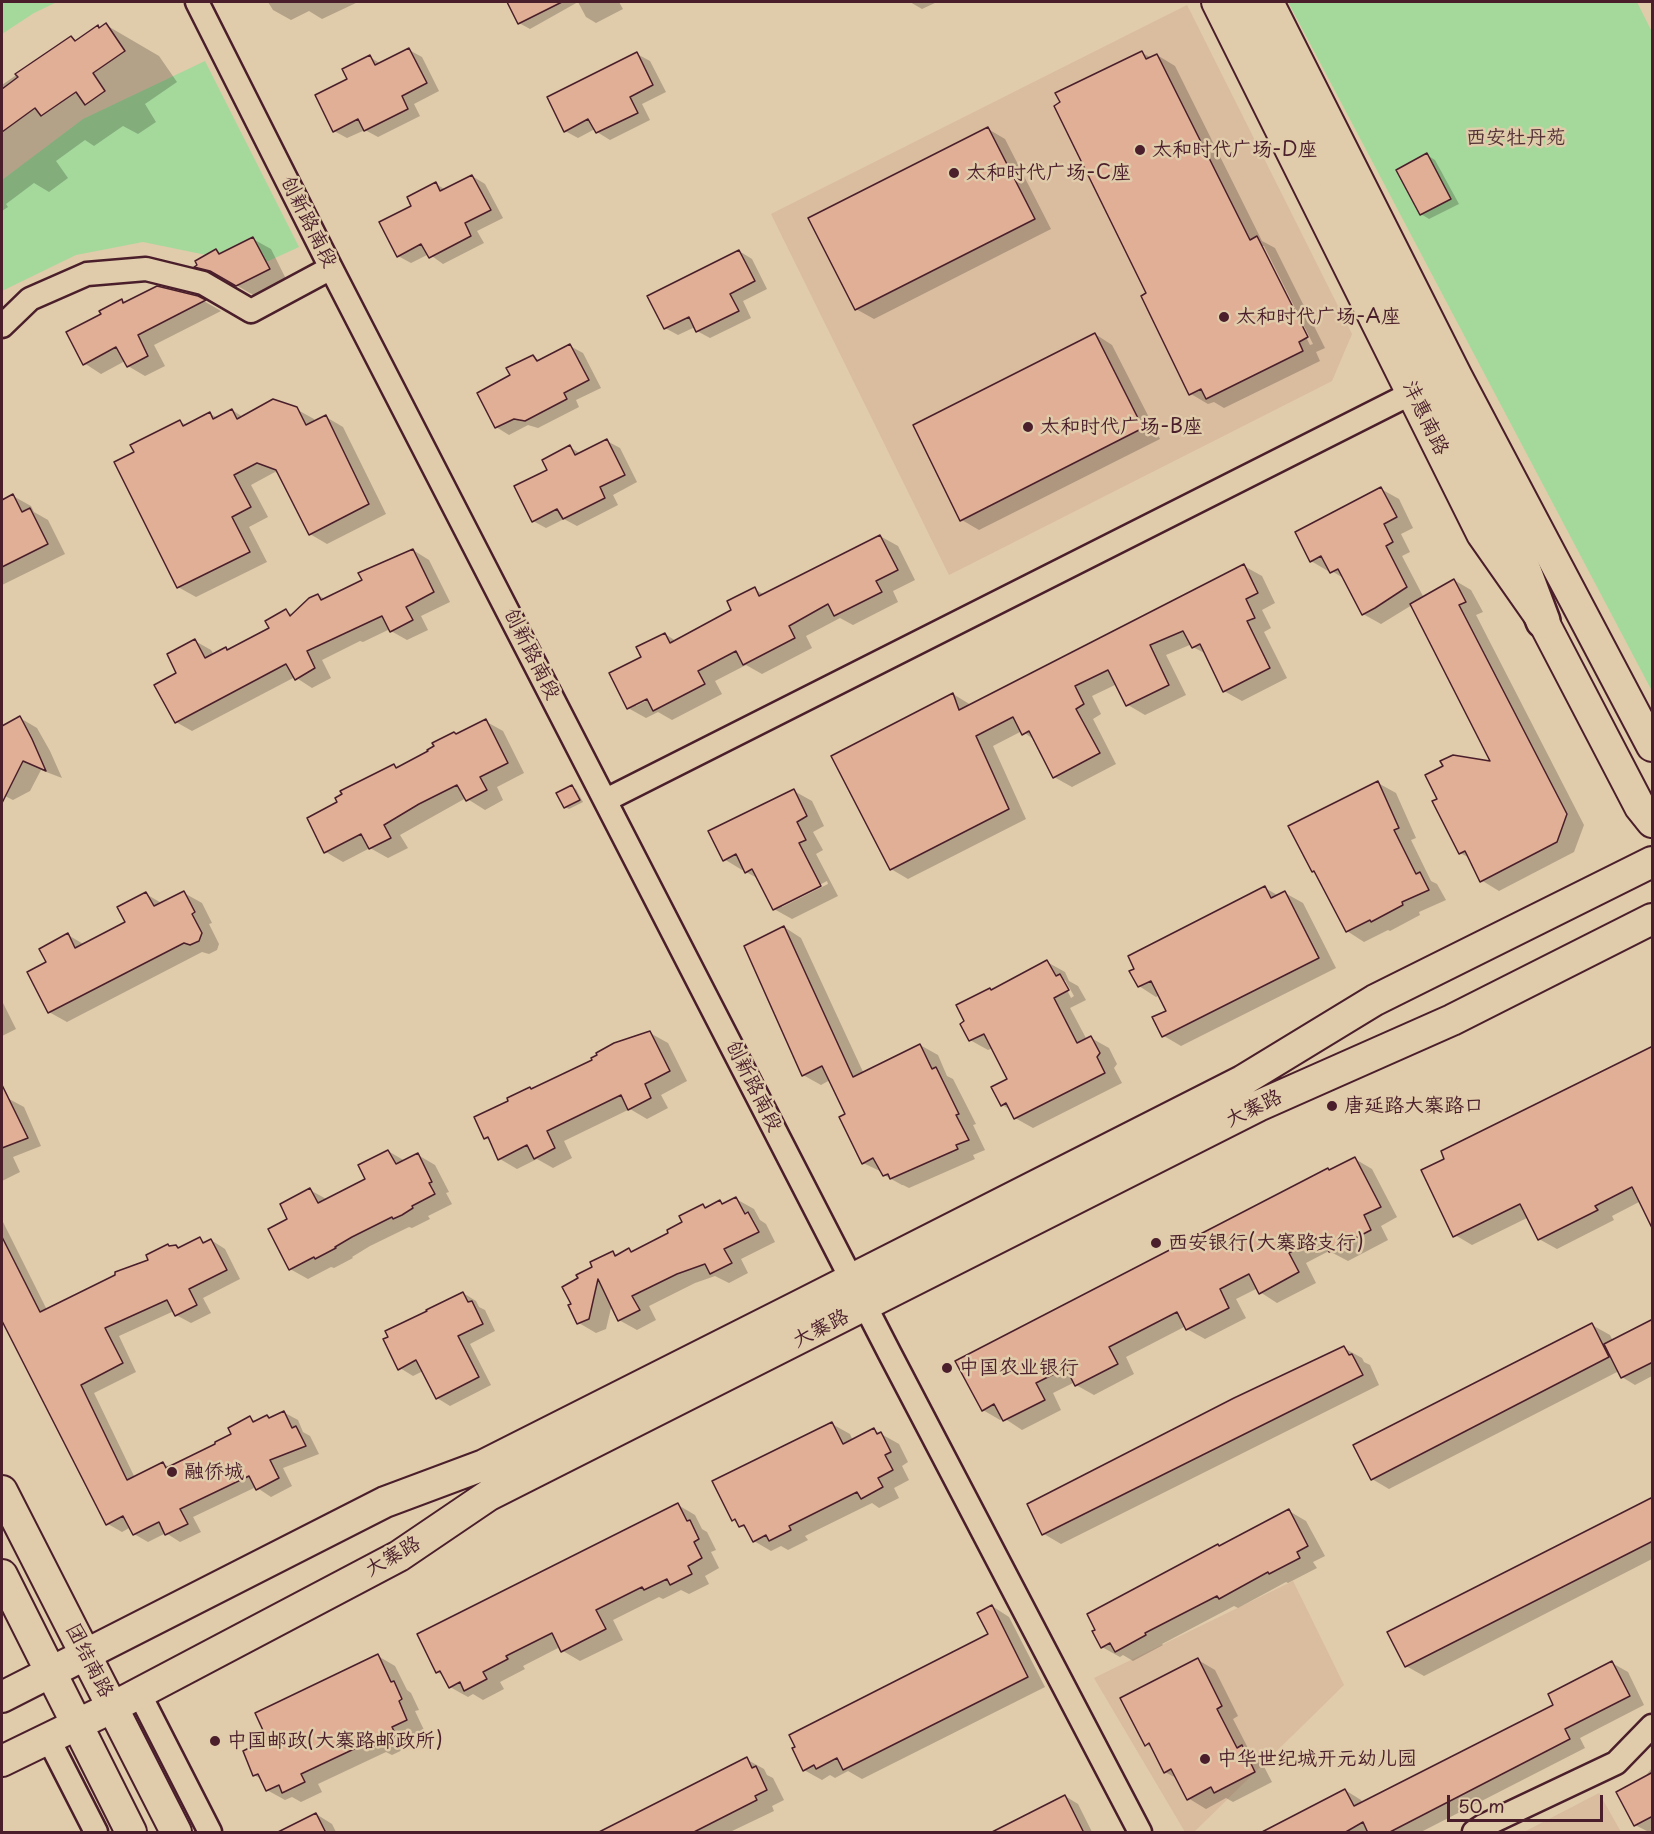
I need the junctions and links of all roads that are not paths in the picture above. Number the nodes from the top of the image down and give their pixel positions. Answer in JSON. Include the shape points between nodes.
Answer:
{"nodes":[{"id":1,"x":197,"y":2,"type":"edge"},
{"id":2,"x":1217,"y":2,"type":"edge"},
{"id":3,"x":1248,"y":2,"type":"edge"},
{"id":4,"x":1268,"y":2,"type":"edge"},
{"id":5,"x":331,"y":268,"type":"junction"},
{"id":6,"x":2,"y":326,"type":"edge"},
{"id":7,"x":1424,"y":388,"type":"junction"},
{"id":8,"x":1543,"y":621,"type":"joint"},
{"id":9,"x":1653,"y":746,"type":"edge"},
{"id":10,"x":606,"y":800,"type":"junction"},
{"id":11,"x":1653,"y":822,"type":"edge"},
{"id":12,"x":1653,"y":862,"type":"edge"},
{"id":13,"x":1653,"y":919,"type":"edge"},
{"id":14,"x":852,"y":1279,"type":"junction"},
{"id":15,"x":865,"y":1306,"type":"junction"},
{"id":16,"x":2,"y":1491,"type":"edge"},
{"id":17,"x":2,"y":1575,"type":"edge"},
{"id":18,"x":86,"y":1654,"type":"junction"},
{"id":19,"x":50,"y":1672,"type":"junction"},
{"id":20,"x":139,"y":1693,"type":"junction"},
{"id":21,"x":2,"y":1697,"type":"edge"},
{"id":22,"x":113,"y":1707,"type":"junction"},
{"id":23,"x":75,"y":1724,"type":"junction"},
{"id":24,"x":1653,"y":1726,"type":"edge"},
{"id":25,"x":48,"y":1738,"type":"junction"},
{"id":26,"x":2,"y":1761,"type":"edge"},
{"id":27,"x":96,"y":1833,"type":"edge"},
{"id":28,"x":131,"y":1833,"type":"edge"},
{"id":29,"x":176,"y":1833,"type":"edge"},
{"id":30,"x":210,"y":1833,"type":"edge"},
{"id":31,"x":1140,"y":1833,"type":"edge"},
{"id":32,"x":1474,"y":1833,"type":"edge"}],
"edges":[{"from":1,"to":5,"type":"street","name":"创新路南段"},
{"from":2,"to":7,"type":"main road","name":"沣惠南路"},
{"from":3,"to":7,"type":"highway"},
{"from":4,"to":9,"type":"main road","via":[[1456,377]]},
{"from":5,"to":6,"type":"street","via":[[251,311],[203,283],[146,268],[87,274],[30,299]]},
{"from":5,"to":10,"type":"street","name":"创新路南段"},
{"from":7,"to":8,"type":"highway","via":[[1508,528]]},
{"from":7,"to":10,"type":"street"},
{"from":8,"to":11,"type":"main road","via":[[1640,807]]},
{"from":10,"to":14,"type":"street","name":"创新路南段"},
{"from":12,"to":14,"type":"main road","name":"大寨路","via":[[1375,1000],[1242,1081]]},
{"from":13,"to":15,"type":"main road","name":"大寨路","via":[[1452,1020],[1258,1106]]},
{"from":14,"to":15,"type":"street","name":"创新路南段"},
{"from":14,"to":18,"type":"main road","name":"大寨路","via":[[484,1465],[385,1502]]},
{"from":15,"to":20,"type":"main road","name":"大寨路","via":[[489,1495],[399,1556]]},
{"from":15,"to":31,"type":"street","name":"创新路南段"},
{"from":16,"to":18,"type":"main road","name":"团结南路"},
{"from":17,"to":19,"type":"main road","name":"团结南路"},
{"from":18,"to":19,"type":"main road","name":"大寨路"},
{"from":18,"to":22,"type":"main road","name":"团结南路"},
{"from":19,"to":21,"type":"main road","name":"大寨路"},
{"from":19,"to":23,"type":"main road","name":"团结南路"},
{"from":20,"to":22,"type":"main road","name":"大寨路"},
{"from":20,"to":30,"type":"street"},
{"from":22,"to":23,"type":"main road","name":"大寨路"},
{"from":22,"to":29,"type":"main road","name":"团结南路"},
{"from":23,"to":25,"type":"main road","name":"大寨路"},
{"from":23,"to":28,"type":"main road","name":"团结南路"},
{"from":24,"to":32,"type":"street","via":[[1616,1763]]},
{"from":25,"to":26,"type":"main road","name":"大寨路"},
{"from":25,"to":27,"type":"street"}]}
